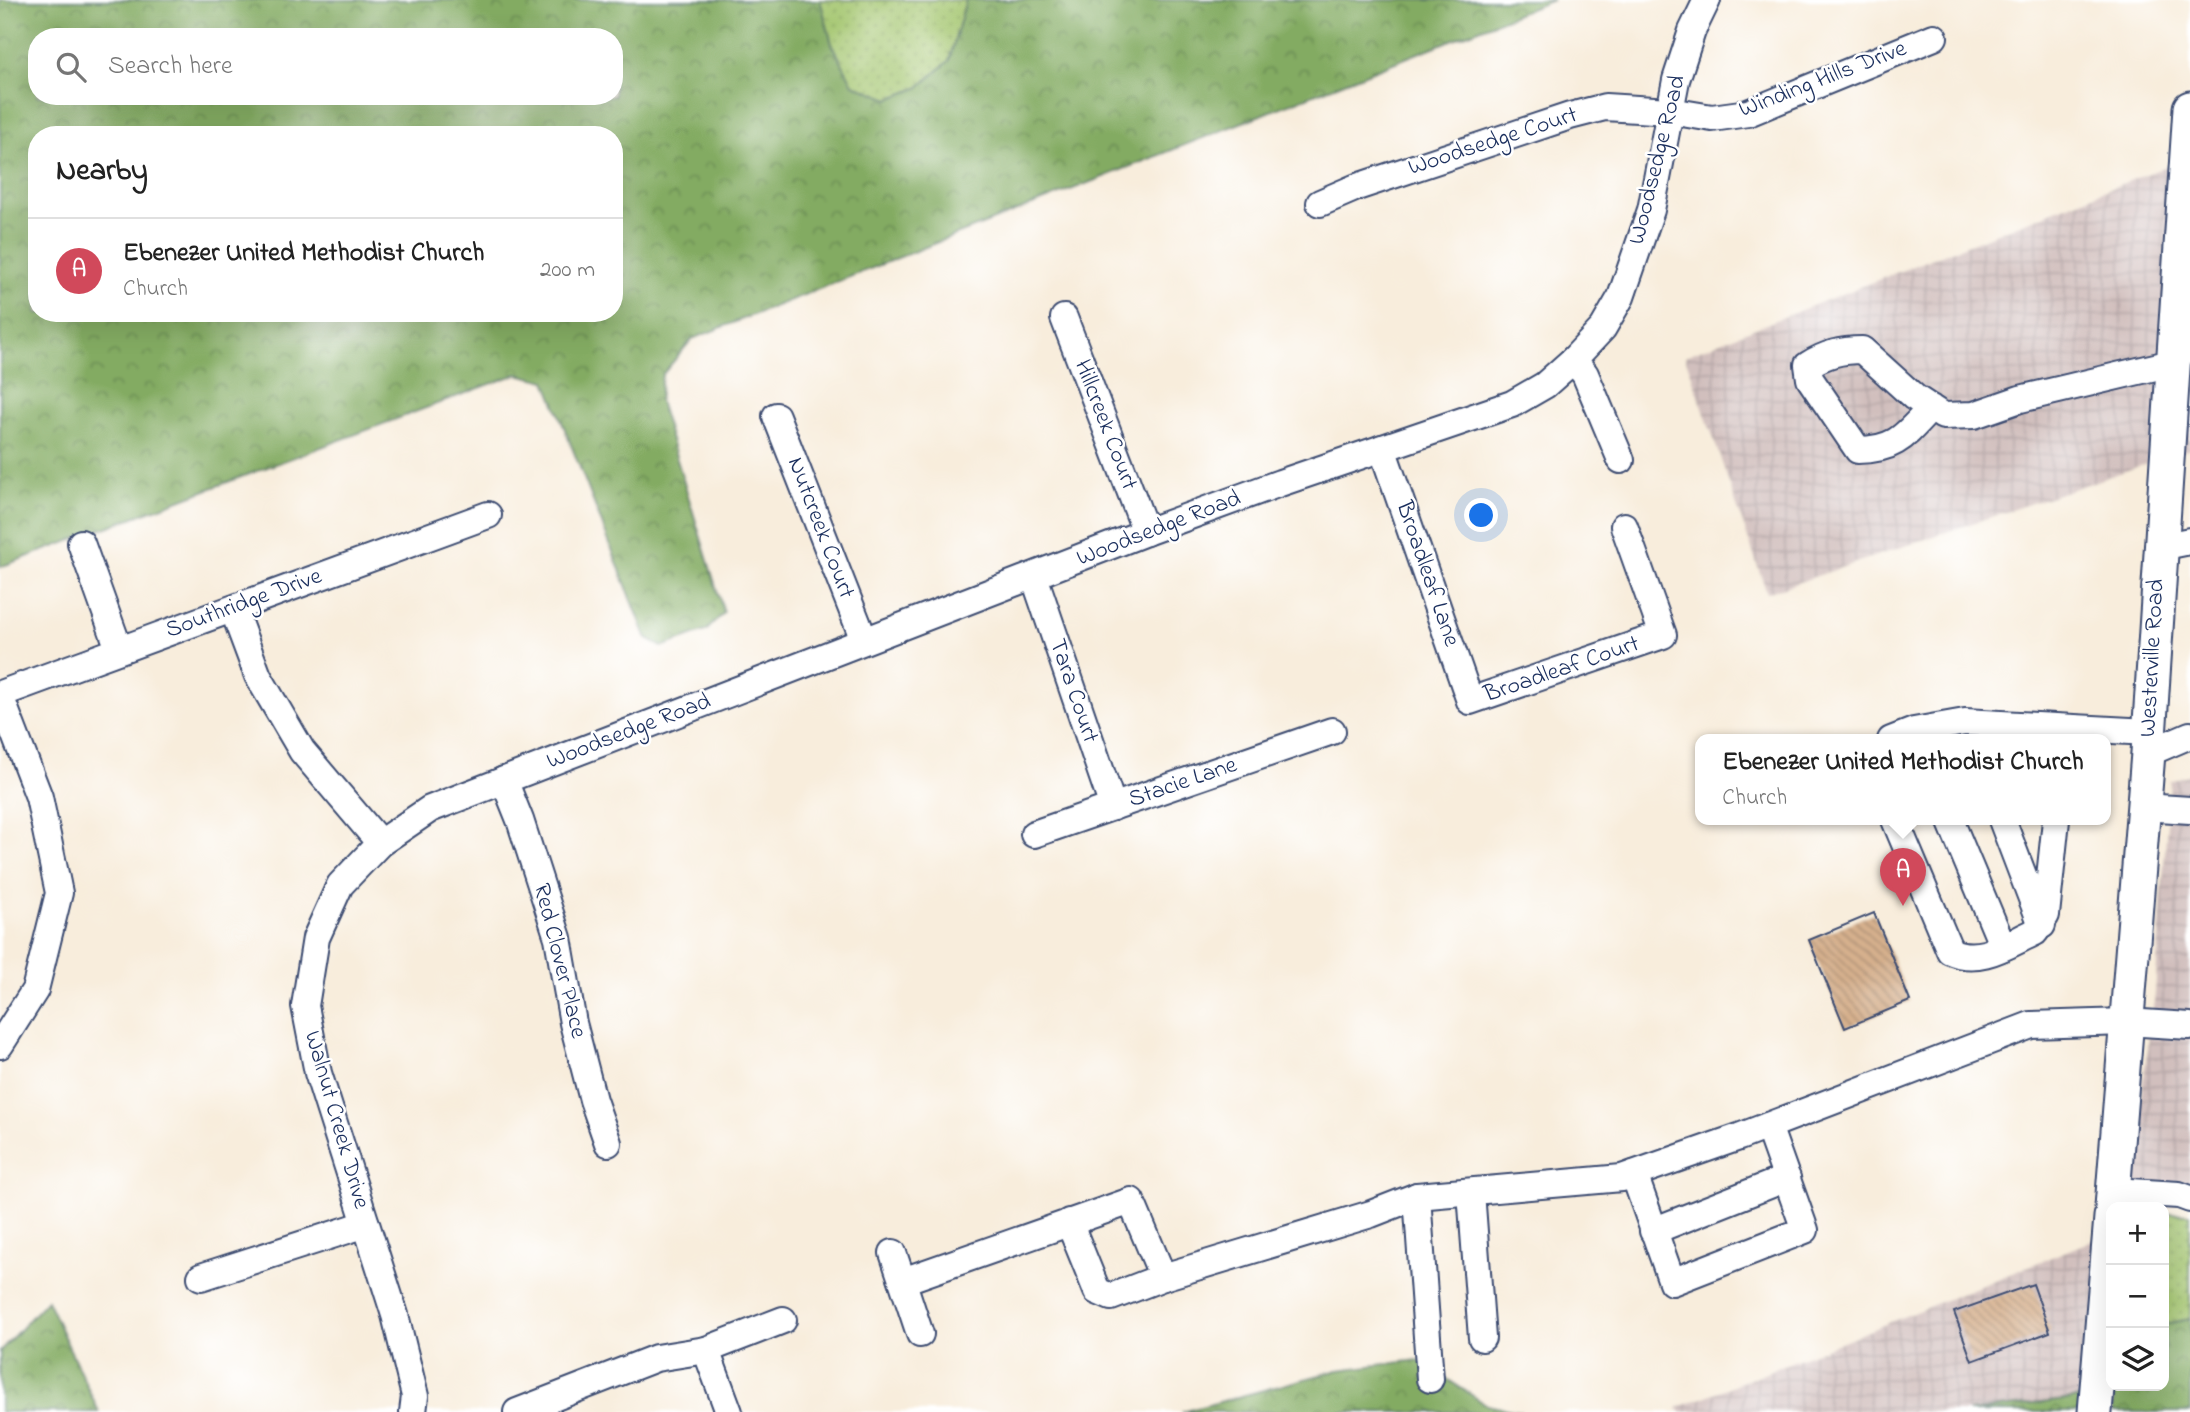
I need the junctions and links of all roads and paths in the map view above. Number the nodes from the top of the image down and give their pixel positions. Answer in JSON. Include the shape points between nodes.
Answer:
{"nodes":[{"id":1,"x":1707,"y":0,"type":"edge"},
{"id":2,"x":1934,"y":37,"type":"dead end"},
{"id":3,"x":2190,"y":108,"type":"edge"},
{"id":4,"x":1670,"y":111,"type":"junction"},
{"id":5,"x":1320,"y":203,"type":"dead end"},
{"id":6,"x":1064,"y":318,"type":"dead end"},
{"id":7,"x":1573,"y":360,"type":"junction"},
{"id":8,"x":2172,"y":363,"type":"junction"},
{"id":9,"x":1931,"y":408,"type":"junction"},
{"id":10,"x":776,"y":416,"type":"dead end"},
{"id":11,"x":2180,"y":425,"type":"edge"},
{"id":12,"x":1382,"y":448,"type":"junction"},
{"id":13,"x":1621,"y":460,"type":"dead end"},
{"id":14,"x":488,"y":515,"type":"dead end"},
{"id":15,"x":1624,"y":526,"type":"dead end"},
{"id":16,"x":1146,"y":532,"type":"junction"},
{"id":17,"x":81,"y":543,"type":"dead end"},
{"id":18,"x":2175,"y":544,"type":"edge"},
{"id":19,"x":1034,"y":576,"type":"junction"},
{"id":20,"x":233,"y":608,"type":"junction"},
{"id":21,"x":864,"y":640,"type":"junction"},
{"id":22,"x":119,"y":649,"type":"junction"},
{"id":23,"x":0,"y":695,"type":"edge"},
{"id":24,"x":1470,"y":701,"type":"joint"},
{"id":25,"x":1332,"y":731,"type":"dead end"},
{"id":26,"x":1968,"y":731,"type":"edge"},
{"id":27,"x":1938,"y":734,"type":"edge"},
{"id":28,"x":2065,"y":734,"type":"edge"},
{"id":29,"x":2190,"y":735,"type":"edge"},
{"id":30,"x":2111,"y":738,"type":"edge"},
{"id":31,"x":2148,"y":742,"type":"junction"},
{"id":32,"x":504,"y":780,"type":"junction"},
{"id":33,"x":1113,"y":807,"type":"junction"},
{"id":34,"x":2143,"y":807,"type":"junction"},
{"id":35,"x":2190,"y":810,"type":"edge"},
{"id":36,"x":1897,"y":825,"type":"edge"},
{"id":37,"x":1953,"y":825,"type":"edge"},
{"id":38,"x":2004,"y":825,"type":"edge"},
{"id":39,"x":2055,"y":825,"type":"edge"},
{"id":40,"x":1034,"y":834,"type":"dead end"},
{"id":41,"x":380,"y":843,"type":"junction"},
{"id":42,"x":2042,"y":925,"type":"junction"},
{"id":43,"x":2003,"y":947,"type":"junction"},
{"id":44,"x":2126,"y":1022,"type":"junction"},
{"id":45,"x":2190,"y":1026,"type":"edge"},
{"id":46,"x":0,"y":1045,"type":"edge"},
{"id":47,"x":1768,"y":1126,"type":"junction"},
{"id":48,"x":608,"y":1143,"type":"dead end"},
{"id":49,"x":1634,"y":1174,"type":"junction"},
{"id":50,"x":1787,"y":1178,"type":"junction"},
{"id":51,"x":1471,"y":1192,"type":"junction"},
{"id":52,"x":1417,"y":1196,"type":"junction"},
{"id":53,"x":2190,"y":1199,"type":"edge"},
{"id":54,"x":2112,"y":1202,"type":"edge"},
{"id":55,"x":2132,"y":1202,"type":"edge"},
{"id":56,"x":1069,"y":1222,"type":"junction"},
{"id":57,"x":366,"y":1224,"type":"junction"},
{"id":58,"x":1653,"y":1231,"type":"junction"},
{"id":59,"x":893,"y":1253,"type":"dead end"},
{"id":60,"x":2107,"y":1265,"type":"edge"},
{"id":61,"x":201,"y":1277,"type":"dead end"},
{"id":62,"x":1163,"y":1277,"type":"junction"},
{"id":63,"x":903,"y":1281,"type":"junction"},
{"id":64,"x":783,"y":1320,"type":"dead end"},
{"id":65,"x":920,"y":1334,"type":"dead end"},
{"id":66,"x":1482,"y":1338,"type":"dead end"},
{"id":67,"x":706,"y":1350,"type":"junction"},
{"id":68,"x":1430,"y":1379,"type":"dead end"},
{"id":69,"x":413,"y":1412,"type":"edge"},
{"id":70,"x":517,"y":1412,"type":"edge"},
{"id":71,"x":729,"y":1412,"type":"edge"},
{"id":72,"x":2095,"y":1412,"type":"edge"}],
"edges":[{"from":1,"to":4,"type":"street","name":"Woodsedge Road","via":[[1692,31]]},
{"from":2,"to":4,"type":"street","name":"Winding Hills Drive","via":[[1748,113],[1712,118]]},
{"from":3,"to":8,"type":"main road","name":"Westerville Road"},
{"from":4,"to":5,"type":"street","name":"Woodsedge Court","via":[[1605,107],[1570,116]]},
{"from":4,"to":7,"type":"street","name":"Woodsedge Road","via":[[1651,210],[1621,297],[1603,328]]},
{"from":6,"to":16,"type":"street","name":"Hillcreek Court"},
{"from":7,"to":12,"type":"street","name":"Woodsedge Road","via":[[1545,385],[1512,404]]},
{"from":7,"to":13,"type":"street","via":[[1585,374]]},
{"from":8,"to":9,"type":"street","via":[[2020,399],[1974,415],[1942,416]]},
{"from":8,"to":11,"type":"main road","name":"Westerville Road"},
{"from":9,"to":9,"type":"street","via":[[1862,350],[1827,354],[1808,365],[1810,379],[1858,450],[1879,450],[1899,441]]},
{"from":10,"to":21,"type":"street","name":"Nutcreek Court"},
{"from":11,"to":18,"type":"main road","name":"Westerville Road"},
{"from":12,"to":16,"type":"street","name":"Woodsedge Road"},
{"from":12,"to":24,"type":"street","name":"Broadleaf Lane"},
{"from":14,"to":20,"type":"street","name":"Southridge Drive"},
{"from":15,"to":24,"type":"street","name":"Broadleaf Court","via":[[1663,635]]},
{"from":16,"to":19,"type":"street","name":"Woodsedge Road"},
{"from":17,"to":22,"type":"street"},
{"from":18,"to":31,"type":"main road","name":"Westerville Road"},
{"from":19,"to":21,"type":"street","name":"Woodsedge Road"},
{"from":19,"to":33,"type":"street","name":"Tara Court"},
{"from":20,"to":22,"type":"street","name":"Southridge Drive"},
{"from":20,"to":41,"type":"street","via":[[258,676],[302,751]]},
{"from":21,"to":32,"type":"street","name":"Woodsedge Road"},
{"from":22,"to":23,"type":"street","name":"Southridge Drive"},
{"from":23,"to":46,"type":"street","via":[[39,797],[59,893],[35,990]]},
{"from":25,"to":33,"type":"street","name":"Stacie Lane"},
{"from":26,"to":27,"type":"street"},
{"from":26,"to":28,"type":"street"},
{"from":29,"to":31,"type":"street"},
{"from":30,"to":31,"type":"street"},
{"from":31,"to":34,"type":"main road","name":"Westerville Road"},
{"from":32,"to":41,"type":"street","name":"Woodsedge Road","via":[[430,809]]},
{"from":32,"to":48,"type":"street","name":"Red Clover Place","via":[[558,938],[573,1023]]},
{"from":33,"to":40,"type":"street","name":"Stacie Lane"},
{"from":34,"to":35,"type":"street"},
{"from":34,"to":44,"type":"main road","name":"Westerville Road"},
{"from":36,"to":43,"type":"street","via":[[1950,951],[1974,957]]},
{"from":37,"to":43,"type":"street"},
{"from":38,"to":42,"type":"street"},
{"from":39,"to":42,"type":"street"},
{"from":41,"to":57,"type":"street","name":"Walnut Creek Drive","via":[[340,885],[316,938],[305,1006],[317,1073]]},
{"from":42,"to":43,"type":"street"},
{"from":44,"to":45,"type":"street"},
{"from":44,"to":47,"type":"street","via":[[2031,1025]]},
{"from":44,"to":54,"type":"main road","name":"Westerville Road"},
{"from":47,"to":49,"type":"street"},
{"from":47,"to":50,"type":"street"},
{"from":49,"to":51,"type":"street"},
{"from":49,"to":58,"type":"street"},
{"from":50,"to":58,"type":"street"},
{"from":50,"to":58,"type":"street","via":[[1805,1230],[1672,1282]]},
{"from":51,"to":52,"type":"street"},
{"from":51,"to":66,"type":"street"},
{"from":52,"to":62,"type":"street"},
{"from":52,"to":68,"type":"street"},
{"from":53,"to":55,"type":"street","via":[[2179,1195]]},
{"from":56,"to":62,"type":"street","via":[[1097,1291],[1111,1297]]},
{"from":56,"to":62,"type":"street","via":[[1131,1200]]},
{"from":56,"to":63,"type":"street"},
{"from":57,"to":61,"type":"street"},
{"from":57,"to":69,"type":"street","name":"Walnut Creek Drive","via":[[395,1315],[415,1396]]},
{"from":59,"to":63,"type":"street"},
{"from":60,"to":72,"type":"main road","name":"Westerville Road"},
{"from":63,"to":65,"type":"street"},
{"from":64,"to":67,"type":"street"},
{"from":67,"to":70,"type":"street","via":[[656,1358]]},
{"from":67,"to":71,"type":"street"}]}
